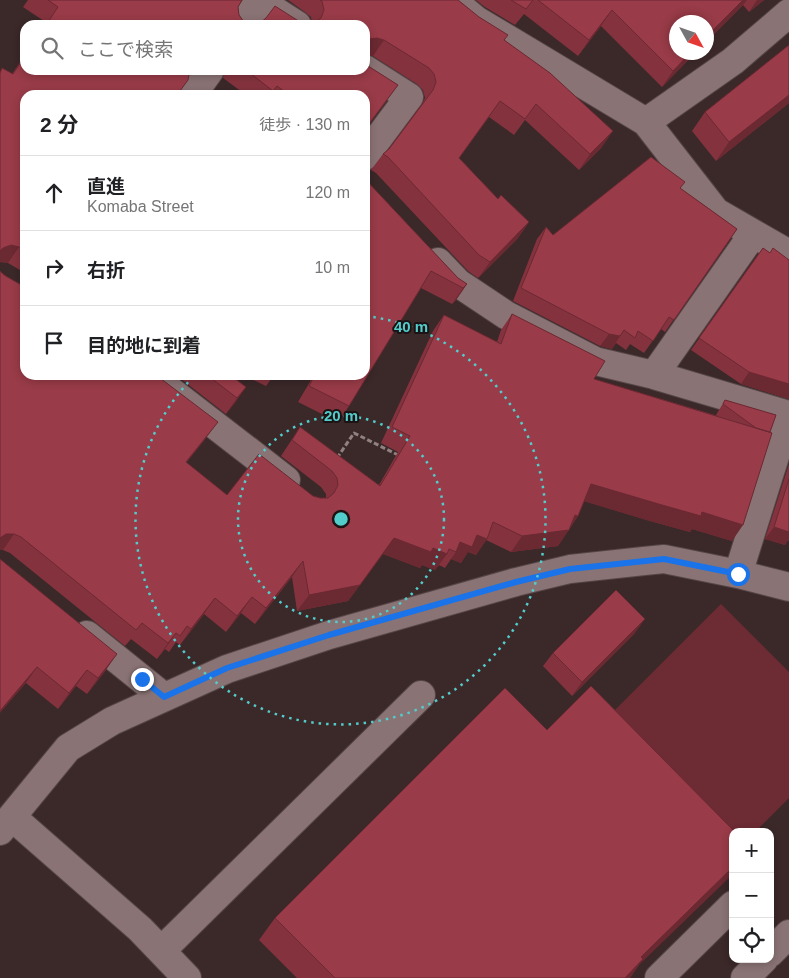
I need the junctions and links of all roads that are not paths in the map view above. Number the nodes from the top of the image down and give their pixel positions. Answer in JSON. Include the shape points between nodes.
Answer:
{"nodes":[{"id":1,"x":259,"y":0,"type":"edge"},
{"id":2,"x":452,"y":0,"type":"edge"},
{"id":3,"x":789,"y":13,"type":"edge"},
{"id":4,"x":245,"y":20,"type":"edge"},
{"id":5,"x":289,"y":20,"type":"edge"},
{"id":6,"x":370,"y":72,"type":"edge"},
{"id":7,"x":206,"y":75,"type":"edge"},
{"id":8,"x":196,"y":90,"type":"edge"},
{"id":9,"x":646,"y":122,"type":"junction"},
{"id":10,"x":370,"y":149,"type":"edge"},
{"id":11,"x":753,"y":234,"type":"junction"},
{"id":12,"x":418,"y":241,"type":"edge"},
{"id":13,"x":789,"y":254,"type":"edge"},
{"id":14,"x":654,"y":375,"type":"junction"},
{"id":15,"x":165,"y":380,"type":"edge"},
{"id":16,"x":788,"y":415,"type":"edge"},
{"id":17,"x":303,"y":493,"type":"edge"},
{"id":18,"x":738,"y":574,"type":"junction"},
{"id":19,"x":789,"y":587,"type":"edge"},
{"id":20,"x":67,"y":619,"type":"edge"},
{"id":21,"x":421,"y":695,"type":"dead end"},
{"id":22,"x":164,"y":697,"type":"junction"},
{"id":23,"x":6,"y":824,"type":"edge"},
{"id":24,"x":729,"y":909,"type":"edge"},
{"id":25,"x":789,"y":934,"type":"edge"},
{"id":26,"x":774,"y":949,"type":"edge"},
{"id":27,"x":162,"y":951,"type":"junction"},
{"id":28,"x":760,"y":963,"type":"edge"},
{"id":29,"x":187,"y":978,"type":"edge"},
{"id":30,"x":659,"y":978,"type":"edge"},
{"id":31,"x":745,"y":978,"type":"edge"}],
"edges":[{"from":1,"to":4,"type":"street"},
{"from":1,"to":5,"type":"street"},
{"from":2,"to":9,"type":"street","via":[[476,20]]},
{"from":3,"to":9,"type":"street","via":[[733,61]]},
{"from":6,"to":10,"type":"street","via":[[409,97]]},
{"from":7,"to":8,"type":"street"},
{"from":9,"to":11,"type":"street","via":[[716,212]]},
{"from":11,"to":13,"type":"street"},
{"from":11,"to":14,"type":"street"},
{"from":12,"to":14,"type":"street","via":[[458,283],[506,315],[594,361]]},
{"from":14,"to":16,"type":"street"},
{"from":15,"to":17,"type":"street"},
{"from":16,"to":18,"type":"street"},
{"from":18,"to":19,"type":"street"},
{"from":18,"to":22,"type":"street","via":[[664,559],[570,569],[329,635],[227,668]]},
{"from":20,"to":22,"type":"street"},
{"from":21,"to":27,"type":"street"},
{"from":22,"to":23,"type":"street","via":[[112,721],[68,748]]},
{"from":23,"to":27,"type":"street","via":[[140,929]]},
{"from":24,"to":30,"type":"street"},
{"from":25,"to":26,"type":"street"},
{"from":27,"to":29,"type":"street"},
{"from":28,"to":31,"type":"street"}]}
